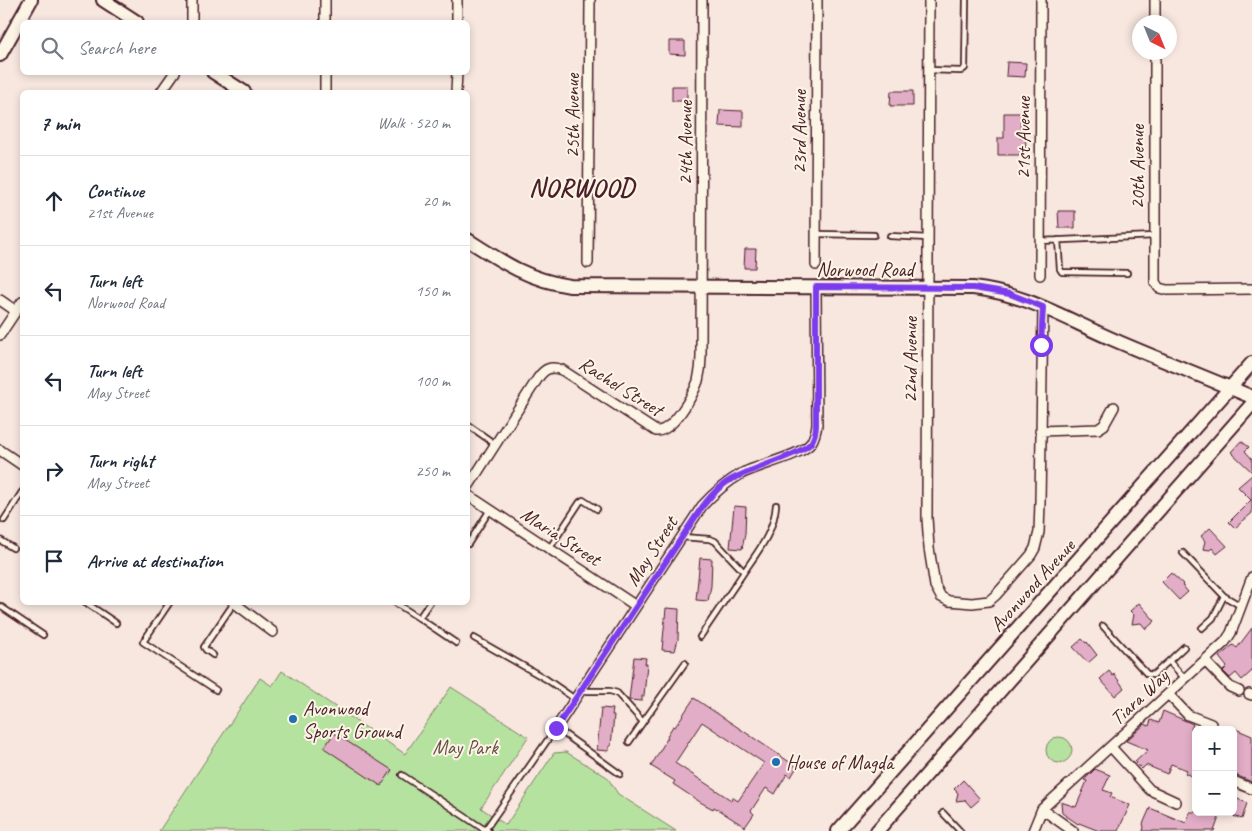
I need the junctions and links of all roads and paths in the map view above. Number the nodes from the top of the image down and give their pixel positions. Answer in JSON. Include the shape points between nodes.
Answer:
{"nodes":[{"id":1,"x":32,"y":0,"type":"edge"},
{"id":2,"x":103,"y":0,"type":"edge"},
{"id":3,"x":192,"y":0,"type":"edge"},
{"id":4,"x":325,"y":0,"type":"edge"},
{"id":5,"x":457,"y":0,"type":"edge"},
{"id":6,"x":590,"y":0,"type":"edge"},
{"id":7,"x":702,"y":0,"type":"edge"},
{"id":8,"x":817,"y":0,"type":"edge"},
{"id":9,"x":929,"y":0,"type":"edge"},
{"id":10,"x":966,"y":0,"type":"edge"},
{"id":11,"x":1041,"y":0,"type":"edge"},
{"id":12,"x":1155,"y":0,"type":"edge"},
{"id":13,"x":1155,"y":15,"type":"edge"},
{"id":14,"x":20,"y":20,"type":"edge"},
{"id":15,"x":134,"y":20,"type":"edge"},
{"id":16,"x":192,"y":20,"type":"edge"},
{"id":17,"x":325,"y":20,"type":"edge"},
{"id":18,"x":457,"y":20,"type":"edge"},
{"id":19,"x":20,"y":21,"type":"edge"},
{"id":20,"x":0,"y":55,"type":"edge"},
{"id":21,"x":1155,"y":60,"type":"edge"},
{"id":22,"x":928,"y":70,"type":"junction"},
{"id":23,"x":173,"y":75,"type":"edge"},
{"id":24,"x":218,"y":75,"type":"edge"},
{"id":25,"x":325,"y":75,"type":"edge"},
{"id":26,"x":456,"y":75,"type":"edge"},
{"id":27,"x":163,"y":90,"type":"edge"},
{"id":28,"x":241,"y":90,"type":"edge"},
{"id":29,"x":325,"y":90,"type":"edge"},
{"id":30,"x":456,"y":90,"type":"edge"},
{"id":31,"x":816,"y":234,"type":"junction"},
{"id":32,"x":874,"y":235,"type":"dead end"},
{"id":33,"x":890,"y":236,"type":"dead end"},
{"id":34,"x":1155,"y":236,"type":"junction"},
{"id":35,"x":928,"y":238,"type":"junction"},
{"id":36,"x":1058,"y":240,"type":"junction"},
{"id":37,"x":470,"y":241,"type":"edge"},
{"id":38,"x":1040,"y":241,"type":"junction"},
{"id":39,"x":588,"y":263,"type":"dead end"},
{"id":40,"x":816,"y":265,"type":"dead end"},
{"id":41,"x":1127,"y":273,"type":"dead end"},
{"id":42,"x":1040,"y":275,"type":"dead end"},
{"id":43,"x":702,"y":287,"type":"junction"},
{"id":44,"x":816,"y":287,"type":"junction"},
{"id":45,"x":929,"y":288,"type":"junction"},
{"id":46,"x":1252,"y":289,"type":"edge"},
{"id":47,"x":0,"y":300,"type":"edge"},
{"id":48,"x":20,"y":305,"type":"edge"},
{"id":49,"x":1043,"y":307,"type":"junction"},
{"id":50,"x":16,"y":311,"type":"junction"},
{"id":51,"x":0,"y":336,"type":"edge"},
{"id":52,"x":1252,"y":363,"type":"edge"},
{"id":53,"x":1230,"y":388,"type":"junction"},
{"id":54,"x":1252,"y":397,"type":"edge"},
{"id":55,"x":1252,"y":404,"type":"edge"},
{"id":56,"x":1114,"y":407,"type":"dead end"},
{"id":57,"x":470,"y":426,"type":"edge"},
{"id":58,"x":1040,"y":431,"type":"junction"},
{"id":59,"x":495,"y":444,"type":"junction"},
{"id":60,"x":0,"y":450,"type":"edge"},
{"id":61,"x":20,"y":464,"type":"edge"},
{"id":62,"x":470,"y":484,"type":"edge"},
{"id":63,"x":20,"y":495,"type":"edge"},
{"id":64,"x":470,"y":496,"type":"edge"},
{"id":65,"x":776,"y":505,"type":"dead end"},
{"id":66,"x":597,"y":509,"type":"dead end"},
{"id":67,"x":490,"y":510,"type":"junction"},
{"id":68,"x":4,"y":520,"type":"dead end"},
{"id":69,"x":682,"y":537,"type":"junction"},
{"id":70,"x":0,"y":540,"type":"edge"},
{"id":71,"x":470,"y":541,"type":"edge"},
{"id":72,"x":13,"y":548,"type":"dead end"},
{"id":73,"x":549,"y":549,"type":"junction"},
{"id":74,"x":1183,"y":553,"type":"dead end"},
{"id":75,"x":744,"y":572,"type":"junction"},
{"id":76,"x":1252,"y":577,"type":"edge"},
{"id":77,"x":1224,"y":596,"type":"junction"},
{"id":78,"x":89,"y":605,"type":"edge"},
{"id":79,"x":168,"y":605,"type":"edge"},
{"id":80,"x":232,"y":605,"type":"edge"},
{"id":81,"x":236,"y":605,"type":"edge"},
{"id":82,"x":399,"y":605,"type":"edge"},
{"id":83,"x":428,"y":605,"type":"edge"},
{"id":84,"x":0,"y":606,"type":"edge"},
{"id":85,"x":636,"y":606,"type":"junction"},
{"id":86,"x":1241,"y":606,"type":"junction"},
{"id":87,"x":419,"y":618,"type":"junction"},
{"id":88,"x":116,"y":623,"type":"dead end"},
{"id":89,"x":1103,"y":626,"type":"dead end"},
{"id":90,"x":1202,"y":628,"type":"dead end"},
{"id":91,"x":273,"y":632,"type":"dead end"},
{"id":92,"x":44,"y":635,"type":"dead end"},
{"id":93,"x":700,"y":637,"type":"dead end"},
{"id":94,"x":474,"y":638,"type":"dead end"},
{"id":95,"x":456,"y":643,"type":"dead end"},
{"id":96,"x":1184,"y":647,"type":"dead end"},
{"id":97,"x":213,"y":655,"type":"dead end"},
{"id":98,"x":1205,"y":660,"type":"junction"},
{"id":99,"x":1169,"y":661,"type":"junction"},
{"id":100,"x":685,"y":662,"type":"dead end"},
{"id":101,"x":1185,"y":679,"type":"junction"},
{"id":102,"x":216,"y":690,"type":"dead end"},
{"id":103,"x":580,"y":690,"type":"junction"},
{"id":104,"x":1239,"y":691,"type":"dead end"},
{"id":105,"x":1168,"y":694,"type":"junction"},
{"id":106,"x":575,"y":699,"type":"junction"},
{"id":107,"x":643,"y":722,"type":"junction"},
{"id":108,"x":1212,"y":724,"type":"dead end"},
{"id":109,"x":556,"y":728,"type":"junction"},
{"id":110,"x":629,"y":742,"type":"dead end"},
{"id":111,"x":1111,"y":747,"type":"junction"},
{"id":112,"x":620,"y":774,"type":"dead end"},
{"id":113,"x":402,"y":775,"type":"dead end"},
{"id":114,"x":1237,"y":783,"type":"edge"},
{"id":115,"x":1252,"y":789,"type":"edge"},
{"id":116,"x":1176,"y":802,"type":"dead end"},
{"id":117,"x":1042,"y":809,"type":"junction"},
{"id":118,"x":943,"y":812,"type":"dead end"},
{"id":119,"x":487,"y":830,"type":"edge"},
{"id":120,"x":838,"y":831,"type":"edge"},
{"id":121,"x":877,"y":831,"type":"edge"},
{"id":122,"x":960,"y":831,"type":"edge"},
{"id":123,"x":1033,"y":831,"type":"edge"},
{"id":124,"x":1073,"y":831,"type":"edge"}],
"edges":[{"from":1,"to":14,"type":"main road"},
{"from":2,"to":15,"type":"main road"},
{"from":3,"to":16,"type":"street"},
{"from":4,"to":17,"type":"street"},
{"from":5,"to":18,"type":"street"},
{"from":6,"to":39,"type":"street","name":"25th Avenue"},
{"from":7,"to":43,"type":"street","name":"24th Avenue"},
{"from":8,"to":31,"type":"street","name":"23rd Avenue"},
{"from":9,"to":22,"type":"street","name":"22nd Avenue"},
{"from":10,"to":22,"type":"lane","via":[[965,68],[960,71]]},
{"from":11,"to":38,"type":"street","name":"21st Avenue"},
{"from":12,"to":13,"type":"street"},
{"from":19,"to":20,"type":"main road"},
{"from":21,"to":34,"type":"street","name":"20th Avenue"},
{"from":22,"to":35,"type":"street","name":"22nd Avenue"},
{"from":23,"to":27,"type":"street"},
{"from":24,"to":28,"type":"main road"},
{"from":25,"to":29,"type":"street"},
{"from":26,"to":30,"type":"street"},
{"from":31,"to":32,"type":"lane"},
{"from":31,"to":40,"type":"street","name":"23rd Avenue"},
{"from":33,"to":35,"type":"lane"},
{"from":34,"to":36,"type":"lane"},
{"from":34,"to":46,"type":"street","name":"20th Avenue","via":[[1155,282],[1160,288]]},
{"from":35,"to":45,"type":"street","name":"22nd Avenue"},
{"from":36,"to":38,"type":"lane"},
{"from":36,"to":41,"type":"lane","via":[[1062,272]]},
{"from":37,"to":43,"type":"main road","name":"Norwood Road","via":[[517,270],[558,284]]},
{"from":38,"to":42,"type":"street","name":"21st Avenue"},
{"from":43,"to":44,"type":"main road","name":"Norwood Road"},
{"from":43,"to":59,"type":"street","name":"Rachel Street","via":[[698,378],[691,397],[666,430],[651,429],[562,370],[551,368],[542,372]]},
{"from":44,"to":45,"type":"main road","name":"Norwood Road"},
{"from":44,"to":69,"type":"street","name":"May Street","via":[[814,438],[801,450],[742,473],[726,483],[702,506]]},
{"from":45,"to":49,"type":"main road","name":"Norwood Road","via":[[995,291]]},
{"from":45,"to":58,"type":"street","name":"22nd Avenue","via":[[927,518],[935,586],[944,600],[989,601],[1035,548],[1039,532]]},
{"from":47,"to":50,"type":"street"},
{"from":48,"to":50,"type":"street"},
{"from":49,"to":53,"type":"main road","name":"Norwood Road"},
{"from":49,"to":58,"type":"street"},
{"from":50,"to":51,"type":"street"},
{"from":52,"to":53,"type":"main road","name":"Avonwood Avenue"},
{"from":53,"to":54,"type":"main road","name":"Norwood Road"},
{"from":53,"to":120,"type":"main road","name":"Avonwood Avenue"},
{"from":55,"to":121,"type":"main road"},
{"from":56,"to":58,"type":"street","via":[[1098,429]]},
{"from":57,"to":59,"type":"lane"},
{"from":59,"to":62,"type":"street","name":"Rachel Street"},
{"from":60,"to":61,"type":"street"},
{"from":63,"to":68,"type":"lane"},
{"from":64,"to":67,"type":"street","name":"Maria Street"},
{"from":65,"to":75,"type":"lane","via":[[770,534]]},
{"from":66,"to":73,"type":"lane","via":[[583,500],[580,502]]},
{"from":67,"to":71,"type":"lane"},
{"from":67,"to":73,"type":"street","name":"Maria Street"},
{"from":69,"to":75,"type":"lane","via":[[715,541]]},
{"from":69,"to":85,"type":"street","name":"May Street"},
{"from":70,"to":72,"type":"lane"},
{"from":73,"to":85,"type":"street","name":"Maria Street"},
{"from":74,"to":77,"type":"lane"},
{"from":75,"to":93,"type":"lane"},
{"from":76,"to":86,"type":"street","name":"Tiara Way"},
{"from":77,"to":86,"type":"lane"},
{"from":77,"to":90,"type":"lane","via":[[1213,618]]},
{"from":78,"to":88,"type":"lane"},
{"from":79,"to":102,"type":"lane","via":[[143,642]]},
{"from":80,"to":97,"type":"lane","via":[[204,647]]},
{"from":81,"to":91,"type":"street"},
{"from":82,"to":87,"type":"lane"},
{"from":83,"to":87,"type":"lane"},
{"from":84,"to":92,"type":"lane"},
{"from":85,"to":103,"type":"street","name":"May Street"},
{"from":86,"to":98,"type":"street","name":"Tiara Way","via":[[1227,639]]},
{"from":87,"to":95,"type":"lane"},
{"from":89,"to":99,"type":"lane","via":[[1147,674],[1153,675]]},
{"from":94,"to":106,"type":"lane"},
{"from":96,"to":99,"type":"lane"},
{"from":98,"to":101,"type":"street","name":"Tiara Way"},
{"from":98,"to":104,"type":"street","via":[[1230,687]]},
{"from":99,"to":101,"type":"lane"},
{"from":100,"to":107,"type":"lane"},
{"from":101,"to":105,"type":"street","name":"Tiara Way"},
{"from":103,"to":106,"type":"street","name":"May Street"},
{"from":103,"to":107,"type":"lane","via":[[616,693]]},
{"from":105,"to":108,"type":"street","via":[[1188,714]]},
{"from":105,"to":111,"type":"street","name":"Tiara Way"},
{"from":106,"to":109,"type":"street","name":"May Street"},
{"from":107,"to":110,"type":"lane"},
{"from":109,"to":112,"type":"lane"},
{"from":109,"to":119,"type":"lane"},
{"from":111,"to":116,"type":"street","via":[[1150,790]]},
{"from":111,"to":117,"type":"street","name":"Tiara Way"},
{"from":113,"to":119,"type":"lane"},
{"from":114,"to":115,"type":"street"},
{"from":117,"to":123,"type":"street","name":"Tiara Way"},
{"from":117,"to":124,"type":"street"},
{"from":118,"to":122,"type":"lane"}]}
